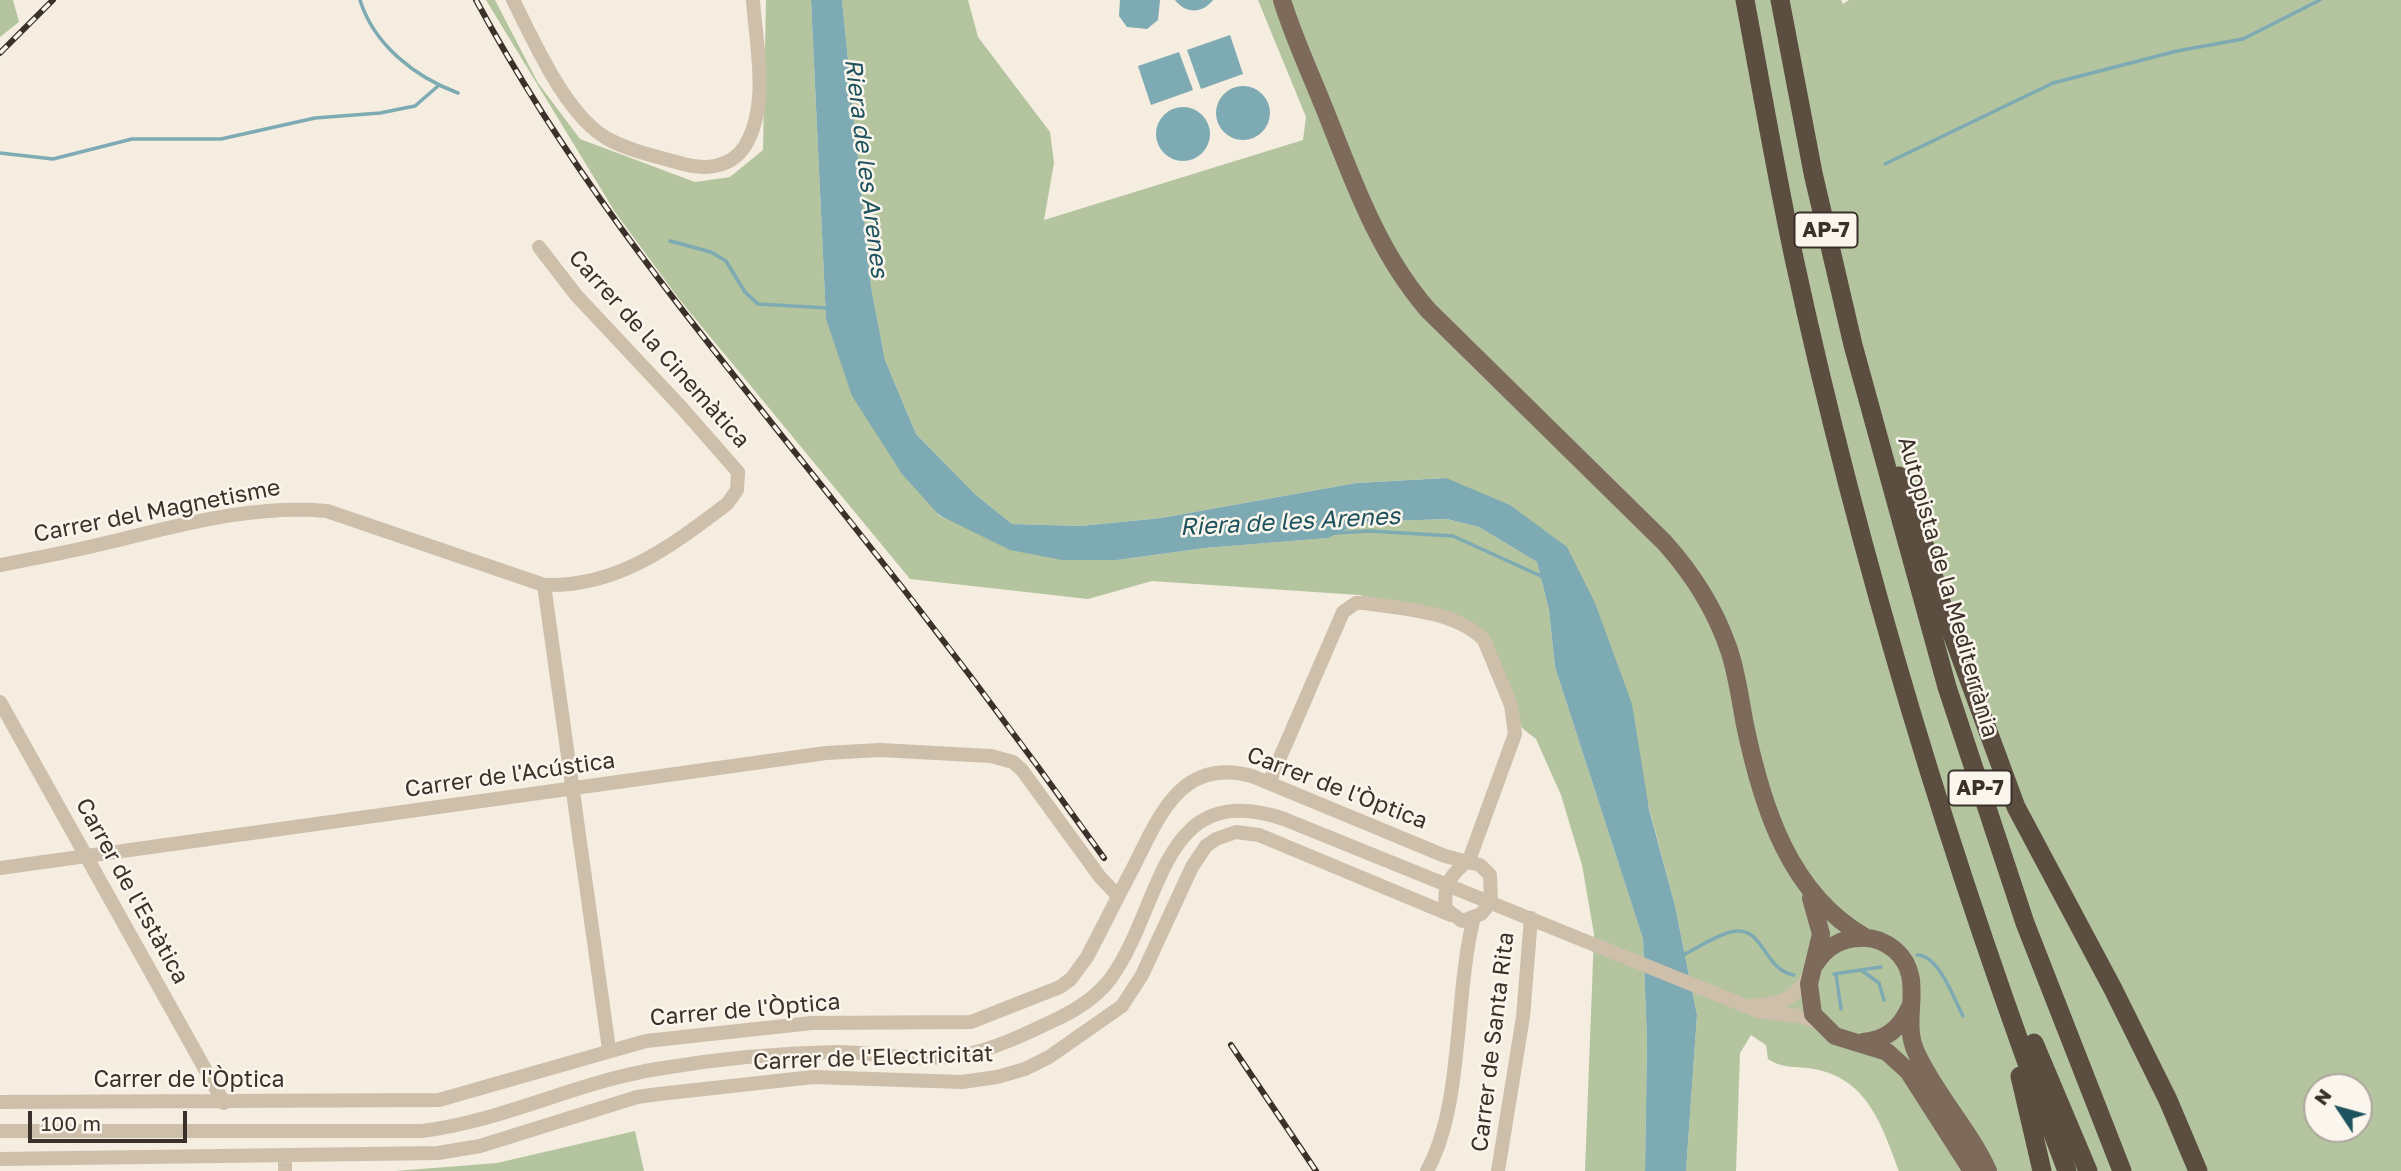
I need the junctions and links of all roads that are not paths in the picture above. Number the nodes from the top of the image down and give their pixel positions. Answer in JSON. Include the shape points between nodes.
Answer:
{"nodes":[{"id":1,"x":513,"y":0,"type":"edge"},
{"id":2,"x":753,"y":0,"type":"edge"},
{"id":3,"x":1282,"y":0,"type":"edge"},
{"id":4,"x":1745,"y":0,"type":"edge"},
{"id":5,"x":1780,"y":0,"type":"edge"},
{"id":6,"x":539,"y":247,"type":"dead end"},
{"id":7,"x":1886,"y":456,"type":"junction"},
{"id":8,"x":739,"y":484,"type":"joint"},
{"id":9,"x":0,"y":565,"type":"edge"},
{"id":10,"x":544,"y":584,"type":"junction"},
{"id":11,"x":0,"y":702,"type":"edge"},
{"id":12,"x":1269,"y":783,"type":"junction"},
{"id":13,"x":573,"y":790,"type":"junction"},
{"id":14,"x":87,"y":856,"type":"junction"},
{"id":15,"x":1445,"y":856,"type":"junction"},
{"id":16,"x":1467,"y":863,"type":"junction"},
{"id":17,"x":0,"y":868,"type":"edge"},
{"id":18,"x":1448,"y":885,"type":"junction"},
{"id":19,"x":1808,"y":890,"type":"junction"},
{"id":20,"x":1118,"y":896,"type":"junction"},
{"id":21,"x":1413,"y":899,"type":"junction"},
{"id":22,"x":1491,"y":902,"type":"junction"},
{"id":23,"x":1462,"y":918,"type":"junction"},
{"id":24,"x":1531,"y":918,"type":"junction"},
{"id":25,"x":1979,"y":921,"type":"junction"},
{"id":26,"x":1865,"y":937,"type":"junction"},
{"id":27,"x":1986,"y":944,"type":"junction"},
{"id":28,"x":1813,"y":969,"type":"junction"},
{"id":29,"x":1740,"y":1003,"type":"junction"},
{"id":30,"x":1911,"y":1006,"type":"junction"},
{"id":31,"x":1819,"y":1023,"type":"junction"},
{"id":32,"x":1852,"y":1042,"type":"junction"},
{"id":33,"x":609,"y":1049,"type":"junction"},
{"id":34,"x":0,"y":1102,"type":"edge"},
{"id":35,"x":224,"y":1103,"type":"junction"},
{"id":36,"x":0,"y":1130,"type":"edge"},
{"id":37,"x":0,"y":1158,"type":"edge"},
{"id":38,"x":285,"y":1164,"type":"edge"},
{"id":39,"x":1427,"y":1171,"type":"edge"},
{"id":40,"x":1498,"y":1171,"type":"edge"},
{"id":41,"x":1972,"y":1171,"type":"edge"},
{"id":42,"x":1989,"y":1171,"type":"edge"},
{"id":43,"x":2042,"y":1171,"type":"edge"},
{"id":44,"x":2067,"y":1171,"type":"edge"},
{"id":45,"x":2088,"y":1171,"type":"edge"},
{"id":46,"x":2122,"y":1171,"type":"edge"},
{"id":47,"x":2198,"y":1171,"type":"edge"}],
"edges":[{"from":1,"to":2,"type":"street","via":[[549,71],[588,124],[618,144],[696,167],[724,164],[744,148],[749,136],[760,89]]},
{"from":3,"to":19,"type":"main road","via":[[1371,222],[1410,289],[1664,542],[1704,594],[1729,650],[1764,801]]},
{"from":4,"to":25,"type":"highway","number":"AP-7","via":[[1791,244],[1823,382],[1915,724]]},
{"from":5,"to":7,"type":"highway","name":"Autopista de la Mediterrània","number":"AP-7","via":[[1813,173],[1853,345]]},
{"from":6,"to":8,"type":"street","name":"Carrer de la Cinemàtica","via":[[576,295],[734,465]]},
{"from":7,"to":46,"type":"highway","name":"Autopista de la Mediterrània","number":"AP-7","via":[[1943,673],[1981,792],[2025,923]]},
{"from":7,"to":47,"type":"highway","via":[[1912,503],[1944,612],[2016,807],[2113,989]]},
{"from":8,"to":10,"type":"street","name":"Carrer del Magnetisme","via":[[727,504],[642,563],[603,579]]},
{"from":9,"to":10,"type":"street","name":"Carrer del Magnetisme","via":[[174,526],[294,508],[327,511]]},
{"from":10,"to":13,"type":"street"},
{"from":11,"to":14,"type":"street","name":"Carrer de l'Estàtica"},
{"from":12,"to":15,"type":"street","name":"Carrer de l'Òptica"},
{"from":12,"to":16,"type":"street","via":[[1343,612],[1365,603],[1441,617],[1484,640],[1511,705],[1515,727],[1512,748]]},
{"from":12,"to":20,"type":"street","name":"Carrer de l'Òptica","via":[[1226,771],[1201,777],[1179,790],[1159,815]]},
{"from":13,"to":14,"type":"street","name":"Carrer de l'Acústica"},
{"from":13,"to":20,"type":"street","name":"Carrer de l'Acústica","via":[[852,751],[1002,757],[1022,770]]},
{"from":13,"to":33,"type":"street"},
{"from":14,"to":17,"type":"street","name":"Carrer de l'Acústica"},
{"from":14,"to":35,"type":"street","name":"Carrer de l'Estàtica"},
{"from":15,"to":16,"type":"street","name":"Carrer de l'Òptica"},
{"from":15,"to":18,"type":"street","name":"Carrer de l'Òptica"},
{"from":16,"to":18,"type":"street"},
{"from":16,"to":22,"type":"street","via":[[1480,865],[1490,875]]},
{"from":18,"to":21,"type":"street","name":"Carrer de l'Electricitat","via":[[1428,902]]},
{"from":18,"to":22,"type":"street"},
{"from":18,"to":23,"type":"street","name":"Carrer de l'Òptica"},
{"from":18,"to":36,"type":"street","via":[[1284,819],[1259,811],[1227,810],[1207,816],[1184,835],[1121,962],[1099,991],[1047,1024],[962,1055],[822,1053],[679,1066],[629,1074],[469,1124],[422,1131]]},
{"from":19,"to":26,"type":"main road","via":[[1829,914]]},
{"from":19,"to":28,"type":"main road","via":[[1821,934]]},
{"from":20,"to":33,"type":"street","name":"Carrer de l'Òptica","via":[[1071,979],[986,1018],[955,1024],[812,1023]]},
{"from":21,"to":23,"type":"street","name":"Carrer de l'Electricitat"},
{"from":21,"to":38,"type":"street","name":"Carrer de l'Electricitat","via":[[1259,835],[1236,832],[1216,839],[1198,856],[1142,975],[1122,1006],[1049,1057],[1012,1074],[945,1083],[813,1077],[659,1094],[459,1151]]},
{"from":22,"to":23,"type":"street"},
{"from":22,"to":24,"type":"street"},
{"from":23,"to":39,"type":"street","via":[[1468,941],[1445,1130]]},
{"from":24,"to":29,"type":"street"},
{"from":24,"to":40,"type":"street","name":"Carrer de Santa Rita","via":[[1523,1017]]},
{"from":25,"to":27,"type":"highway","number":"AP-7"},
{"from":25,"to":45,"type":"highway","via":[[2004,966]]},
{"from":26,"to":28,"type":"main road","via":[[1836,943]]},
{"from":26,"to":30,"type":"main road","via":[[1892,947],[1906,963],[1913,984]]},
{"from":27,"to":43,"type":"highway","via":[[1984,975],[2020,1076]]},
{"from":27,"to":44,"type":"highway","number":"AP-7"},
{"from":28,"to":29,"type":"street","via":[[1798,991],[1779,1003]]},
{"from":28,"to":31,"type":"main road","via":[[1810,1003]]},
{"from":29,"to":31,"type":"street","via":[[1765,1013]]},
{"from":30,"to":32,"type":"main road","via":[[1900,1025],[1886,1036]]},
{"from":30,"to":42,"type":"main road","via":[[1915,1051]]},
{"from":31,"to":32,"type":"main road"},
{"from":32,"to":41,"type":"main road","via":[[1886,1052],[1909,1071]]},
{"from":33,"to":35,"type":"street","name":"Carrer de l'Òptica","via":[[439,1100]]},
{"from":34,"to":35,"type":"street","name":"Carrer de l'Òptica"},
{"from":37,"to":38,"type":"street","name":"Carrer de l'Electricitat"}]}
